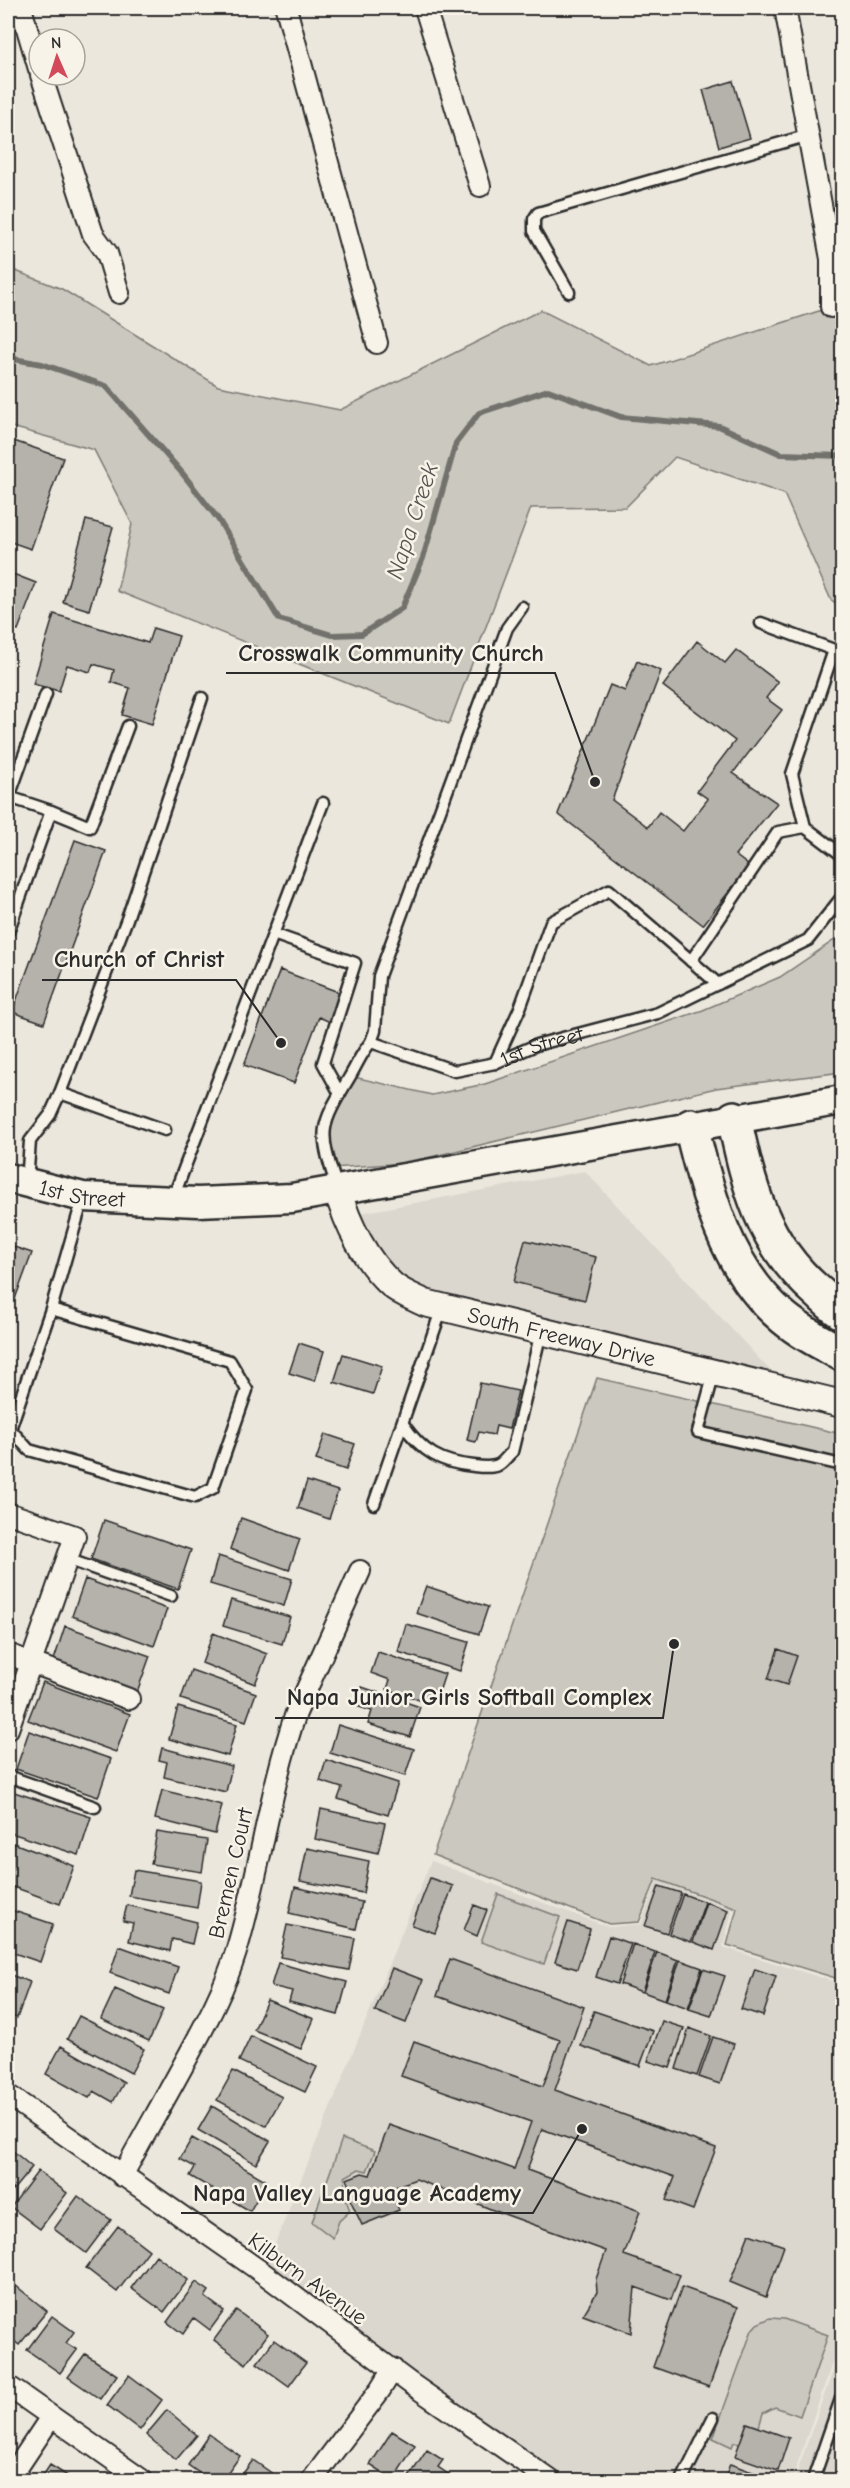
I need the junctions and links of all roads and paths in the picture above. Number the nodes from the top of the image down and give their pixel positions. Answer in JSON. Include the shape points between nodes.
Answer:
{"nodes":[{"id":1,"x":21,"y":8,"type":"edge"},
{"id":2,"x":286,"y":8,"type":"edge"},
{"id":3,"x":425,"y":8,"type":"edge"},
{"id":4,"x":785,"y":8,"type":"edge"},
{"id":5,"x":27,"y":28,"type":"edge"},
{"id":6,"x":45,"y":87,"type":"edge"},
{"id":7,"x":809,"y":135,"type":"junction"},
{"id":8,"x":480,"y":186,"type":"dead end"},
{"id":9,"x":569,"y":292,"type":"dead end"},
{"id":10,"x":119,"y":293,"type":"dead end"},
{"id":11,"x":831,"y":307,"type":"dead end"},
{"id":12,"x":377,"y":343,"type":"dead end"},
{"id":13,"x":522,"y":607,"type":"dead end"},
{"id":14,"x":761,"y":623,"type":"dead end"},
{"id":15,"x":46,"y":694,"type":"dead end"},
{"id":16,"x":202,"y":698,"type":"dead end"},
{"id":17,"x":128,"y":726,"type":"dead end"},
{"id":18,"x":323,"y":803,"type":"dead end"},
{"id":19,"x":51,"y":811,"type":"junction"},
{"id":20,"x":805,"y":827,"type":"junction"},
{"id":21,"x":843,"y":855,"type":"edge"},
{"id":22,"x":843,"y":897,"type":"edge"},
{"id":23,"x":8,"y":932,"type":"edge"},
{"id":24,"x":273,"y":934,"type":"junction"},
{"id":25,"x":692,"y":961,"type":"junction"},
{"id":26,"x":718,"y":984,"type":"junction"},
{"id":27,"x":372,"y":1042,"type":"junction"},
{"id":28,"x":495,"y":1063,"type":"junction"},
{"id":29,"x":339,"y":1092,"type":"junction"},
{"id":30,"x":60,"y":1094,"type":"junction"},
{"id":31,"x":843,"y":1100,"type":"edge"},
{"id":32,"x":734,"y":1118,"type":"junction"},
{"id":33,"x":691,"y":1126,"type":"junction"},
{"id":34,"x":165,"y":1130,"type":"dead end"},
{"id":35,"x":17,"y":1181,"type":"edge"},
{"id":36,"x":338,"y":1191,"type":"junction"},
{"id":37,"x":83,"y":1197,"type":"junction"},
{"id":38,"x":172,"y":1202,"type":"junction"},
{"id":39,"x":442,"y":1308,"type":"junction"},
{"id":40,"x":51,"y":1309,"type":"junction"},
{"id":41,"x":843,"y":1312,"type":"edge"},
{"id":42,"x":541,"y":1332,"type":"junction"},
{"id":43,"x":843,"y":1354,"type":"edge"},
{"id":44,"x":714,"y":1372,"type":"junction"},
{"id":45,"x":843,"y":1404,"type":"edge"},
{"id":46,"x":403,"y":1424,"type":"junction"},
{"id":47,"x":843,"y":1465,"type":"edge"},
{"id":48,"x":374,"y":1504,"type":"dead end"},
{"id":49,"x":8,"y":1513,"type":"edge"},
{"id":50,"x":67,"y":1559,"type":"junction"},
{"id":51,"x":360,"y":1571,"type":"dead end"},
{"id":52,"x":171,"y":1596,"type":"dead end"},
{"id":53,"x":8,"y":1654,"type":"edge"},
{"id":54,"x":30,"y":1663,"type":"junction"},
{"id":55,"x":129,"y":1699,"type":"dead end"},
{"id":56,"x":8,"y":1729,"type":"edge"},
{"id":57,"x":8,"y":1776,"type":"edge"},
{"id":58,"x":95,"y":1807,"type":"dead end"},
{"id":59,"x":8,"y":2095,"type":"edge"},
{"id":60,"x":122,"y":2176,"type":"junction"},
{"id":61,"x":393,"y":2369,"type":"junction"},
{"id":62,"x":8,"y":2386,"type":"edge"},
{"id":63,"x":843,"y":2396,"type":"edge"},
{"id":64,"x":51,"y":2417,"type":"junction"},
{"id":65,"x":713,"y":2418,"type":"dead end"},
{"id":66,"x":9,"y":2481,"type":"edge"},
{"id":67,"x":142,"y":2481,"type":"edge"},
{"id":68,"x":312,"y":2481,"type":"edge"},
{"id":69,"x":550,"y":2481,"type":"edge"},
{"id":70,"x":682,"y":2481,"type":"edge"},
{"id":71,"x":813,"y":2481,"type":"edge"}],
"edges":[{"from":1,"to":5,"type":"street"},
{"from":2,"to":12,"type":"street"},
{"from":3,"to":8,"type":"street"},
{"from":4,"to":7,"type":"street"},
{"from":6,"to":10,"type":"street","via":[[93,234],[107,253]]},
{"from":7,"to":9,"type":"lane","via":[[538,213],[532,225],[534,231]]},
{"from":7,"to":11,"type":"street","via":[[831,259]]},
{"from":13,"to":27,"type":"lane","via":[[507,628],[379,976]]},
{"from":14,"to":20,"type":"lane","via":[[834,650],[792,774]]},
{"from":15,"to":19,"type":"lane","via":[[9,797]]},
{"from":16,"to":30,"type":"lane","via":[[127,919]]},
{"from":17,"to":19,"type":"lane","via":[[90,827]]},
{"from":18,"to":24,"type":"lane"},
{"from":19,"to":23,"type":"lane"},
{"from":20,"to":21,"type":"lane"},
{"from":20,"to":25,"type":"lane","via":[[778,832]]},
{"from":22,"to":26,"type":"lane","name":"1st Street","via":[[808,939]]},
{"from":24,"to":29,"type":"lane","via":[[355,963],[323,1063]]},
{"from":24,"to":38,"type":"lane"},
{"from":25,"to":26,"type":"lane"},
{"from":25,"to":28,"type":"lane","via":[[609,890],[551,922]]},
{"from":26,"to":28,"type":"lane","name":"1st Street","via":[[658,1013],[536,1045]]},
{"from":27,"to":28,"type":"lane","name":"1st Street","via":[[455,1071]]},
{"from":27,"to":29,"type":"lane"},
{"from":29,"to":36,"type":"lane","via":[[324,1126],[323,1141]]},
{"from":30,"to":34,"type":"lane"},
{"from":30,"to":35,"type":"lane","via":[[30,1141]]},
{"from":31,"to":32,"type":"main road","name":"1st Street"},
{"from":32,"to":33,"type":"main road","name":"1st Street"},
{"from":32,"to":41,"type":"highway","via":[[758,1212],[777,1248],[804,1280]]},
{"from":33,"to":36,"type":"main road","name":"1st Street"},
{"from":33,"to":43,"type":"highway","via":[[705,1184],[735,1257],[782,1317]]},
{"from":35,"to":37,"type":"main road","name":"1st Street"},
{"from":36,"to":38,"type":"main road","name":"1st Street","via":[[292,1198]]},
{"from":36,"to":39,"type":"street","name":"South Freeway Drive","via":[[345,1216],[373,1263],[393,1286]]},
{"from":37,"to":38,"type":"main road","name":"1st Street"},
{"from":37,"to":40,"type":"lane"},
{"from":39,"to":42,"type":"street","name":"South Freeway Drive"},
{"from":39,"to":46,"type":"lane"},
{"from":40,"to":40,"type":"lane","via":[[10,1429],[28,1450],[195,1497],[213,1488],[247,1390],[230,1361]]},
{"from":42,"to":44,"type":"street","name":"South Freeway Drive"},
{"from":42,"to":46,"type":"lane","via":[[512,1452],[499,1465],[459,1465],[435,1457],[415,1442]]},
{"from":44,"to":45,"type":"street","name":"South Freeway Drive"},
{"from":44,"to":47,"type":"lane","via":[[698,1432]]},
{"from":46,"to":48,"type":"lane"},
{"from":49,"to":50,"type":"street","via":[[75,1536]]},
{"from":50,"to":52,"type":"lane"},
{"from":50,"to":54,"type":"street"},
{"from":51,"to":60,"type":"street","name":"Bremen Court","via":[[288,1737],[247,1911],[220,1998]]},
{"from":53,"to":54,"type":"street"},
{"from":54,"to":55,"type":"street"},
{"from":54,"to":56,"type":"street"},
{"from":57,"to":58,"type":"lane"},
{"from":59,"to":60,"type":"street","name":"Kilburn Avenue"},
{"from":60,"to":61,"type":"street","name":"Kilburn Avenue"},
{"from":61,"to":68,"type":"street"},
{"from":61,"to":69,"type":"street","name":"Kilburn Avenue"},
{"from":62,"to":64,"type":"street"},
{"from":63,"to":71,"type":"lane"},
{"from":64,"to":66,"type":"street"},
{"from":64,"to":67,"type":"street"},
{"from":65,"to":70,"type":"lane"}]}
